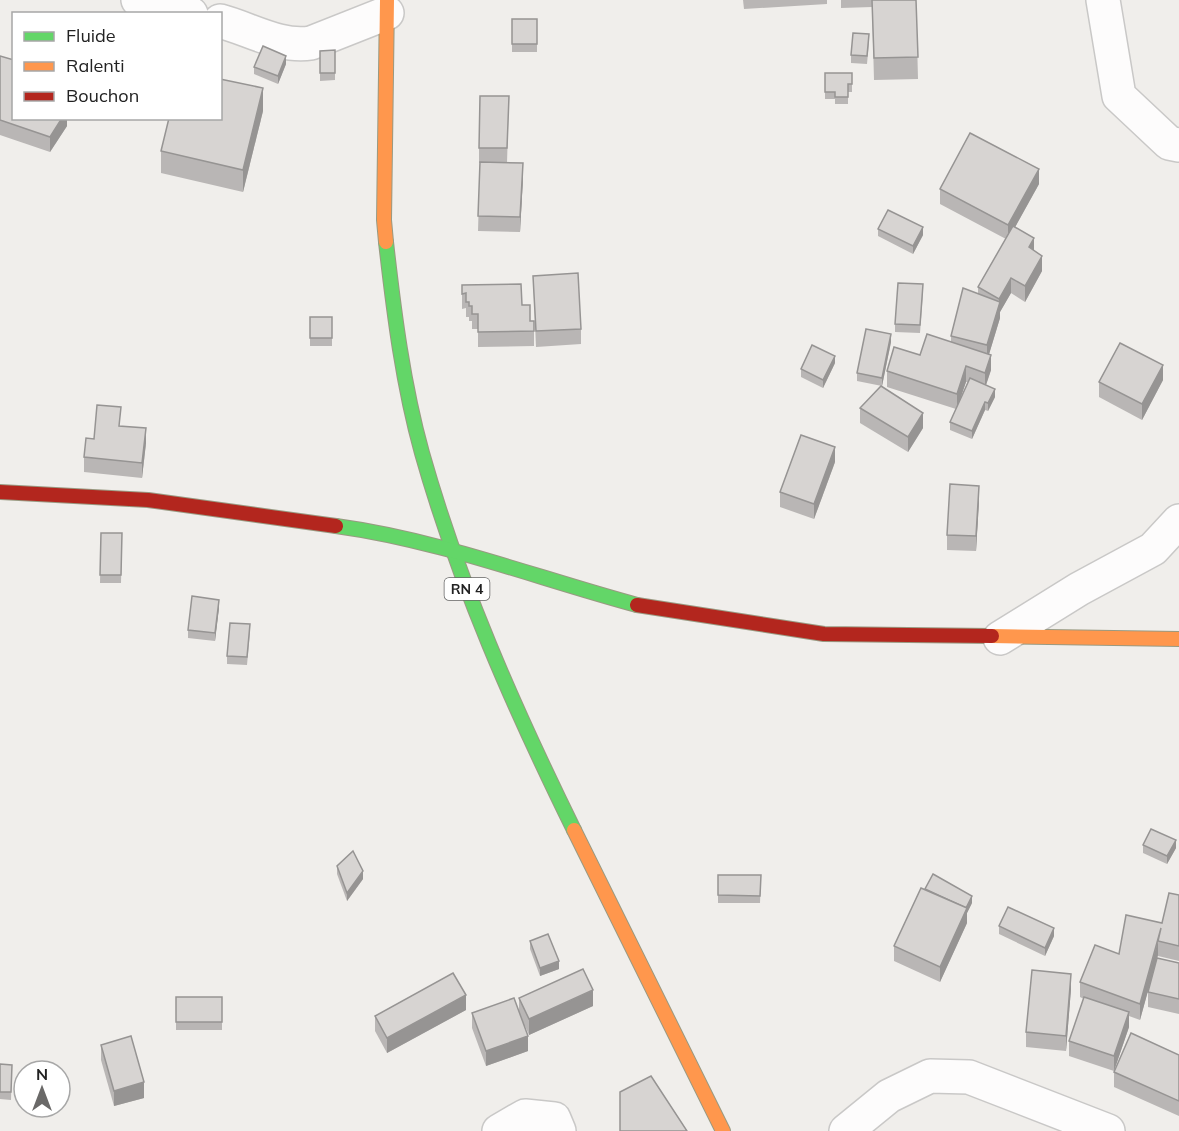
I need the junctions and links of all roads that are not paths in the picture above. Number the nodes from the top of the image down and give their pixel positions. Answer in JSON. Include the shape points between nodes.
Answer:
{"nodes":[{"id":1,"x":138,"y":0,"type":"edge"},
{"id":2,"x":1103,"y":0,"type":"edge"},
{"id":3,"x":387,"y":6,"type":"edge"},
{"id":4,"x":183,"y":12,"type":"edge"},
{"id":5,"x":222,"y":22,"type":"edge"},
{"id":6,"x":1179,"y":145,"type":"edge"},
{"id":7,"x":0,"y":492,"type":"edge"},
{"id":8,"x":1179,"y":521,"type":"edge"},
{"id":9,"x":453,"y":551,"type":"junction"},
{"id":10,"x":1000,"y":638,"type":"junction"},
{"id":11,"x":1179,"y":639,"type":"edge"},
{"id":12,"x":499,"y":1131,"type":"edge"},
{"id":13,"x":559,"y":1131,"type":"edge"},
{"id":14,"x":723,"y":1131,"type":"edge"},
{"id":15,"x":846,"y":1131,"type":"edge"},
{"id":16,"x":1107,"y":1131,"type":"edge"}],
"edges":[{"from":1,"to":4,"type":"street"},
{"from":2,"to":6,"type":"street","via":[[1119,96],[1169,143]]},
{"from":3,"to":5,"type":"street","via":[[311,43],[298,45]]},
{"from":3,"to":9,"type":"street","number":"RN 4","via":[[384,220],[396,330],[422,452]]},
{"from":7,"to":9,"type":"street","via":[[148,500],[358,529]]},
{"from":8,"to":10,"type":"street","via":[[1153,549]]},
{"from":9,"to":10,"type":"street","via":[[636,605],[824,634]]},
{"from":9,"to":14,"type":"street","number":"RN 4","via":[[535,750]]},
{"from":10,"to":11,"type":"street"},
{"from":12,"to":13,"type":"street","via":[[525,1116],[554,1119]]},
{"from":15,"to":16,"type":"street","via":[[889,1096],[930,1076],[969,1077]]}]}
